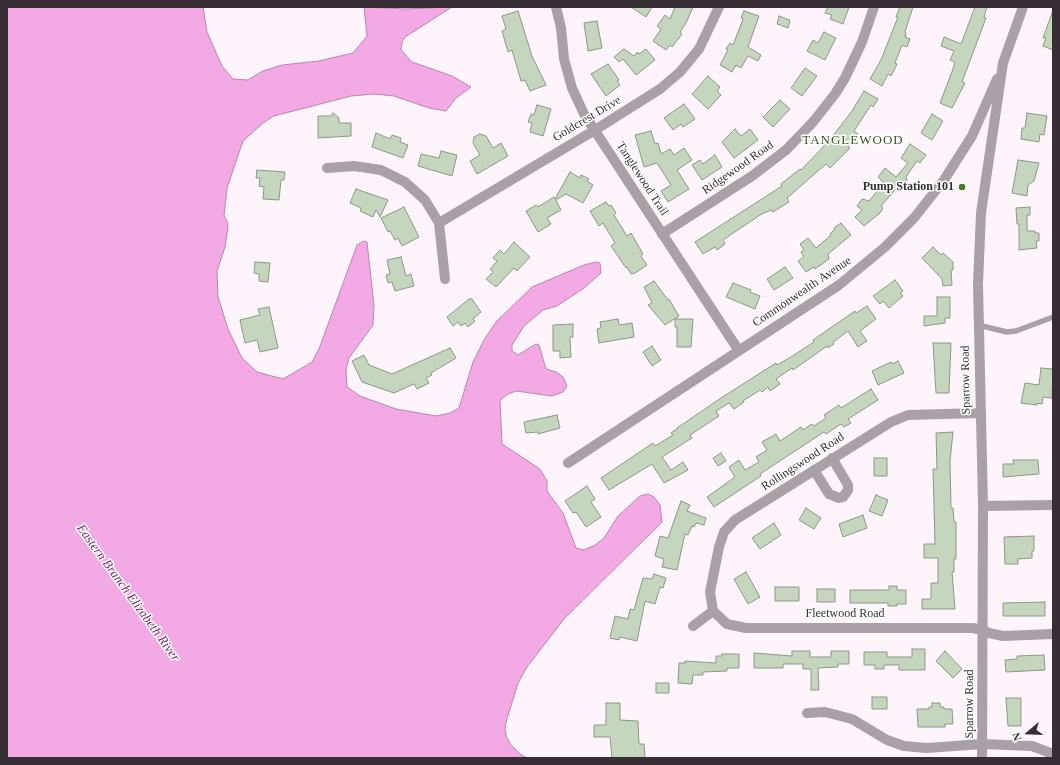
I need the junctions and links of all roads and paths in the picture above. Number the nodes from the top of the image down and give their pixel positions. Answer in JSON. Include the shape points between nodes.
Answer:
{"nodes":[{"id":1,"x":556,"y":7,"type":"edge"},
{"id":2,"x":719,"y":7,"type":"edge"},
{"id":3,"x":874,"y":7,"type":"edge"},
{"id":4,"x":1023,"y":7,"type":"edge"},
{"id":5,"x":1003,"y":63,"type":"junction"},
{"id":6,"x":595,"y":130,"type":"junction"},
{"id":7,"x":327,"y":168,"type":"dead end"},
{"id":8,"x":439,"y":223,"type":"junction"},
{"id":9,"x":662,"y":234,"type":"junction"},
{"id":10,"x":445,"y":279,"type":"dead end"},
{"id":11,"x":1053,"y":317,"type":"edge"},
{"id":12,"x":978,"y":325,"type":"junction"},
{"id":13,"x":739,"y":351,"type":"junction"},
{"id":14,"x":980,"y":414,"type":"junction"},
{"id":15,"x":832,"y":458,"type":"junction"},
{"id":16,"x":568,"y":463,"type":"dead end"},
{"id":17,"x":814,"y":470,"type":"junction"},
{"id":18,"x":1053,"y":505,"type":"edge"},
{"id":19,"x":983,"y":506,"type":"junction"},
{"id":20,"x":713,"y":611,"type":"junction"},
{"id":21,"x":692,"y":626,"type":"dead end"},
{"id":22,"x":983,"y":630,"type":"junction"},
{"id":23,"x":1053,"y":634,"type":"edge"},
{"id":24,"x":807,"y":713,"type":"dead end"},
{"id":25,"x":982,"y":744,"type":"junction"},
{"id":26,"x":1053,"y":754,"type":"edge"},
{"id":27,"x":982,"y":758,"type":"edge"}],
"edges":[{"from":1,"to":6,"type":"street","name":"Tanglewood Trail","via":[[564,59],[572,88]]},
{"from":2,"to":6,"type":"street","name":"Goldcrest Drive","via":[[699,50],[680,72],[660,89]]},
{"from":3,"to":9,"type":"street","name":"Ridgewood Road","via":[[862,42],[845,78],[812,122],[786,150],[752,176]]},
{"from":4,"to":5,"type":"street","name":"Sparrow Road"},
{"from":5,"to":12,"type":"street","name":"Sparrow Road","via":[[981,213]]},
{"from":5,"to":13,"type":"street","name":"Commonwealth Avenue","via":[[972,136],[944,180],[914,218],[885,247],[839,285]]},
{"from":6,"to":8,"type":"street","name":"Goldcrest Drive"},
{"from":6,"to":9,"type":"street","name":"Tanglewood Trail"},
{"from":7,"to":8,"type":"street","via":[[354,166],[381,170],[405,182],[425,200]]},
{"from":8,"to":10,"type":"street"},
{"from":9,"to":13,"type":"street","name":"Tanglewood Trail"},
{"from":11,"to":12,"type":"lane","via":[[1032,326],[1007,332]]},
{"from":12,"to":14,"type":"street","name":"Sparrow Road"},
{"from":13,"to":16,"type":"street","name":"Commonwealth Avenue"},
{"from":14,"to":15,"type":"street","name":"Rollingswood Road","via":[[908,415],[891,422]]},
{"from":14,"to":19,"type":"street","name":"Sparrow Road"},
{"from":15,"to":17,"type":"street","name":"Rollingswood Road"},
{"from":15,"to":17,"type":"street","via":[[848,485],[843,497],[829,494]]},
{"from":17,"to":20,"type":"street","name":"Rollingswood Road","via":[[735,520],[724,532],[710,592]]},
{"from":18,"to":19,"type":"street"},
{"from":19,"to":22,"type":"street","name":"Sparrow Road"},
{"from":20,"to":21,"type":"street"},
{"from":20,"to":22,"type":"street","name":"Fleetwood Road","via":[[727,624],[746,628],[867,626]]},
{"from":22,"to":23,"type":"street","name":"Fleetwood Road","via":[[1003,636]]},
{"from":22,"to":25,"type":"street","name":"Sparrow Road"},
{"from":24,"to":25,"type":"street","via":[[825,712],[852,719],[887,740],[904,746],[935,748]]},
{"from":25,"to":26,"type":"street","via":[[1032,746]]},
{"from":25,"to":27,"type":"street","name":"Sparrow Road"}]}
